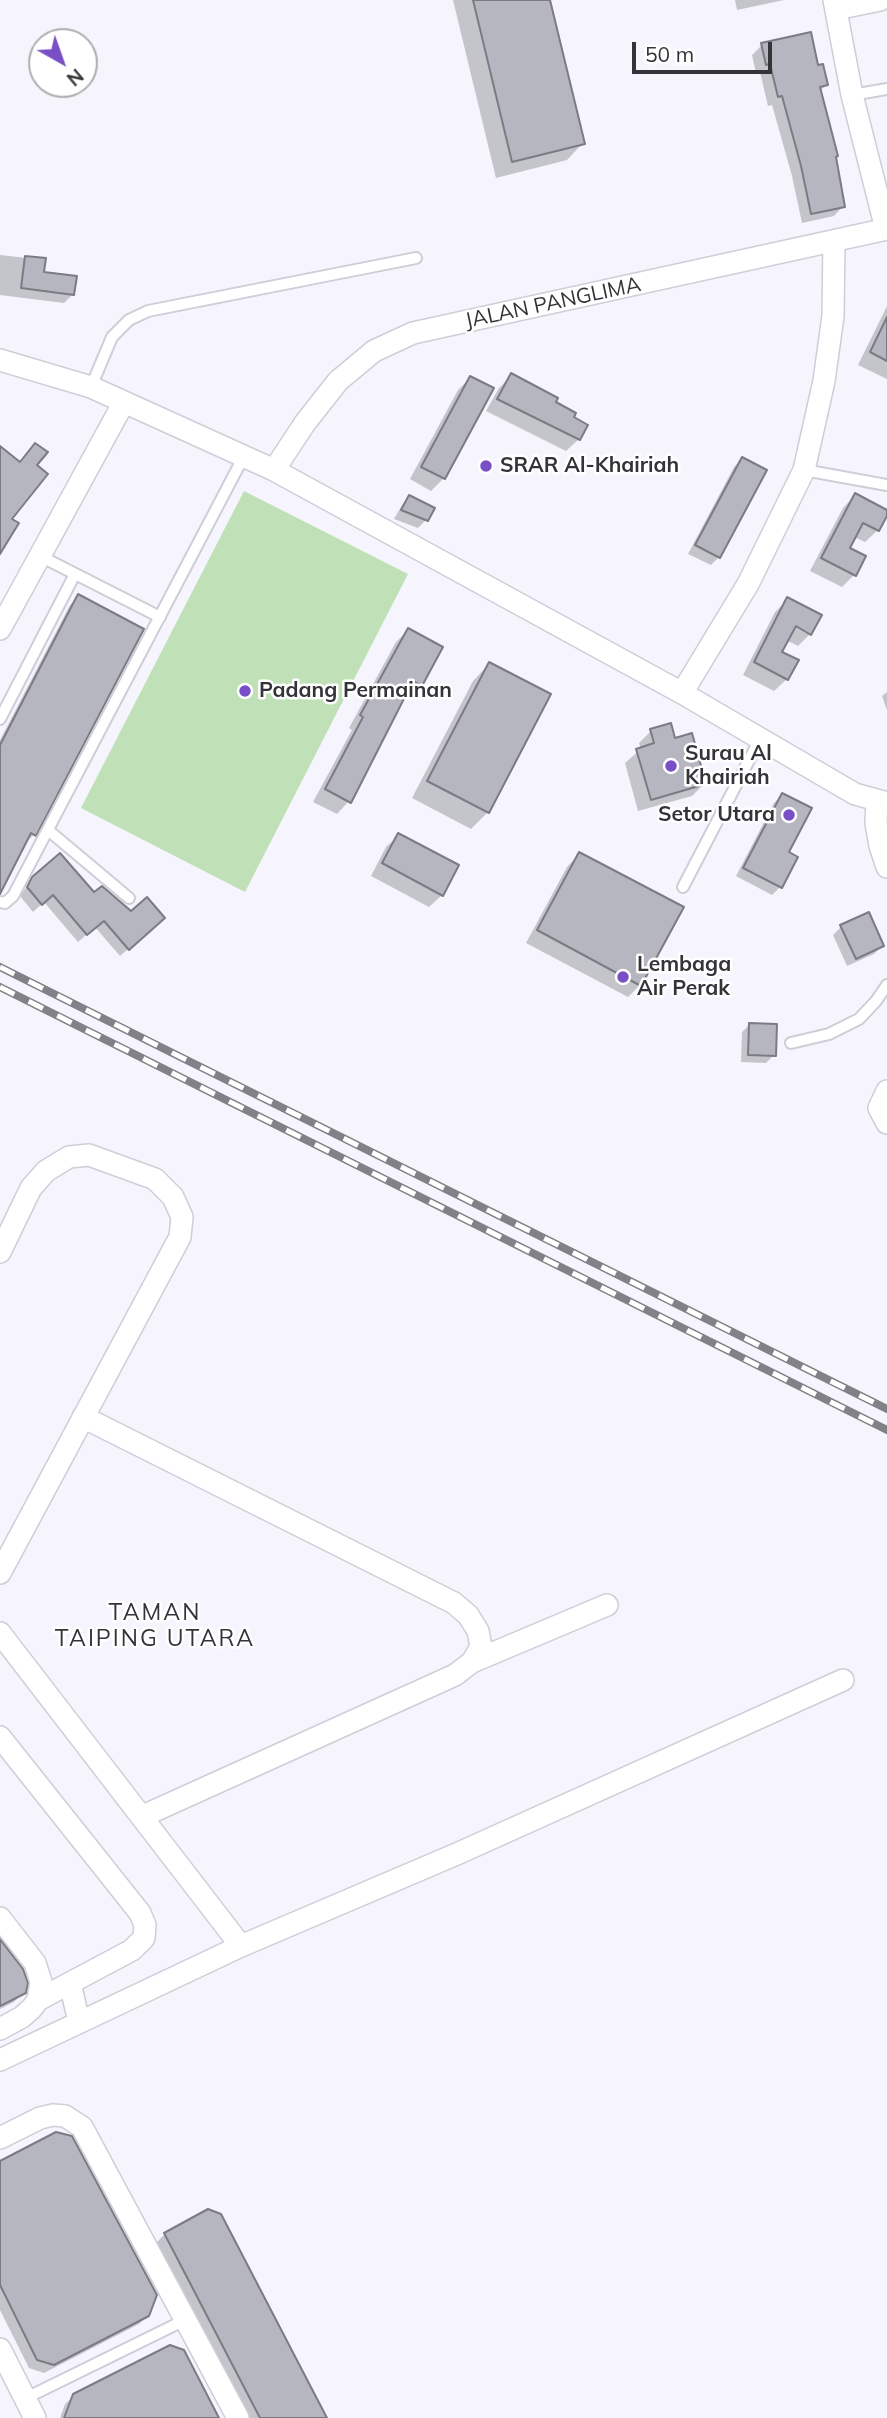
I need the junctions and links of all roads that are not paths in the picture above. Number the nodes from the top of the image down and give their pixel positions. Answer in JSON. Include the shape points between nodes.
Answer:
{"nodes":[{"id":1,"x":880,"y":0,"type":"edge"},
{"id":2,"x":835,"y":5,"type":"edge"},
{"id":3,"x":887,"y":89,"type":"edge"},
{"id":4,"x":852,"y":95,"type":"junction"},
{"id":5,"x":886,"y":229,"type":"edge"},
{"id":6,"x":834,"y":241,"type":"junction"},
{"id":7,"x":416,"y":258,"type":"dead end"},
{"id":8,"x":0,"y":360,"type":"edge"},
{"id":9,"x":91,"y":387,"type":"junction"},
{"id":10,"x":124,"y":402,"type":"junction"},
{"id":11,"x":244,"y":456,"type":"junction"},
{"id":12,"x":274,"y":470,"type":"junction"},
{"id":13,"x":804,"y":470,"type":"junction"},
{"id":14,"x":887,"y":485,"type":"edge"},
{"id":15,"x":40,"y":556,"type":"junction"},
{"id":16,"x":75,"y":574,"type":"junction"},
{"id":17,"x":160,"y":617,"type":"junction"},
{"id":18,"x":0,"y":629,"type":"edge"},
{"id":19,"x":682,"y":692,"type":"junction"},
{"id":20,"x":0,"y":719,"type":"edge"},
{"id":21,"x":761,"y":737,"type":"junction"},
{"id":22,"x":882,"y":803,"type":"edge"},
{"id":23,"x":48,"y":830,"type":"junction"},
{"id":24,"x":887,"y":867,"type":"edge"},
{"id":25,"x":683,"y":887,"type":"dead end"},
{"id":26,"x":130,"y":898,"type":"dead end"},
{"id":27,"x":0,"y":902,"type":"edge"},
{"id":28,"x":887,"y":985,"type":"edge"},
{"id":29,"x":791,"y":1043,"type":"dead end"},
{"id":30,"x":887,"y":1091,"type":"edge"},
{"id":31,"x":887,"y":1124,"type":"edge"},
{"id":32,"x":0,"y":1252,"type":"edge"},
{"id":33,"x":83,"y":1417,"type":"junction"},
{"id":34,"x":0,"y":1573,"type":"edge"},
{"id":35,"x":607,"y":1605,"type":"dead end"},
{"id":36,"x":0,"y":1633,"type":"edge"},
{"id":37,"x":472,"y":1662,"type":"junction"},
{"id":38,"x":843,"y":1679,"type":"dead end"},
{"id":39,"x":0,"y":1737,"type":"edge"},
{"id":40,"x":143,"y":1816,"type":"junction"},
{"id":41,"x":0,"y":1918,"type":"edge"},
{"id":42,"x":241,"y":1946,"type":"junction"},
{"id":43,"x":70,"y":1983,"type":"junction"},
{"id":44,"x":38,"y":2000,"type":"junction"},
{"id":45,"x":79,"y":2022,"type":"junction"},
{"id":46,"x":0,"y":2029,"type":"edge"},
{"id":47,"x":0,"y":2060,"type":"edge"},
{"id":48,"x":0,"y":2138,"type":"edge"},
{"id":49,"x":187,"y":2319,"type":"junction"},
{"id":50,"x":0,"y":2350,"type":"edge"},
{"id":51,"x":24,"y":2399,"type":"junction"},
{"id":52,"x":35,"y":2418,"type":"edge"},
{"id":53,"x":238,"y":2418,"type":"edge"}],
"edges":[{"from":1,"to":2,"type":"street"},
{"from":2,"to":4,"type":"street"},
{"from":3,"to":4,"type":"lane"},
{"from":4,"to":5,"type":"street"},
{"from":5,"to":6,"type":"street","name":"JALAN PANGLIMA"},
{"from":6,"to":12,"type":"street","name":"JALAN PANGLIMA","via":[[413,333],[374,351],[338,380]]},
{"from":6,"to":13,"type":"street","via":[[833,316]]},
{"from":7,"to":9,"type":"lane","via":[[148,311],[129,320],[112,337]]},
{"from":8,"to":9,"type":"street"},
{"from":9,"to":10,"type":"street"},
{"from":10,"to":11,"type":"street"},
{"from":10,"to":15,"type":"street"},
{"from":11,"to":12,"type":"street"},
{"from":11,"to":17,"type":"lane"},
{"from":12,"to":19,"type":"street"},
{"from":13,"to":14,"type":"lane"},
{"from":13,"to":19,"type":"street","via":[[748,584]]},
{"from":15,"to":16,"type":"lane"},
{"from":15,"to":18,"type":"street"},
{"from":16,"to":17,"type":"lane"},
{"from":16,"to":20,"type":"lane"},
{"from":17,"to":23,"type":"lane"},
{"from":19,"to":21,"type":"street"},
{"from":21,"to":22,"type":"street","via":[[855,794]]},
{"from":21,"to":25,"type":"lane"},
{"from":22,"to":24,"type":"street","via":[[877,823]]},
{"from":23,"to":26,"type":"lane"},
{"from":23,"to":27,"type":"lane","via":[[13,896]]},
{"from":28,"to":29,"type":"lane","via":[[859,1019],[829,1034]]},
{"from":30,"to":31,"type":"street","via":[[879,1108]]},
{"from":32,"to":33,"type":"street","via":[[31,1188],[46,1171],[69,1157],[89,1155],[155,1179],[173,1197],[181,1217],[180,1237]]},
{"from":33,"to":34,"type":"street"},
{"from":33,"to":37,"type":"street","via":[[454,1602],[478,1630],[481,1647]]},
{"from":35,"to":37,"type":"street"},
{"from":36,"to":40,"type":"street"},
{"from":37,"to":40,"type":"street","via":[[455,1675]]},
{"from":38,"to":42,"type":"street"},
{"from":39,"to":43,"type":"street","via":[[141,1913],[145,1925],[144,1938],[132,1950]]},
{"from":40,"to":42,"type":"street"},
{"from":41,"to":44,"type":"street","via":[[35,1963],[41,1982]]},
{"from":42,"to":45,"type":"street"},
{"from":43,"to":44,"type":"street"},
{"from":43,"to":45,"type":"street"},
{"from":44,"to":46,"type":"street","via":[[22,2017]]},
{"from":45,"to":47,"type":"street"},
{"from":48,"to":49,"type":"street","via":[[53,2115],[65,2116],[82,2127]]},
{"from":49,"to":51,"type":"lane"},
{"from":49,"to":53,"type":"street"},
{"from":50,"to":51,"type":"street"},
{"from":51,"to":52,"type":"street"}]}
